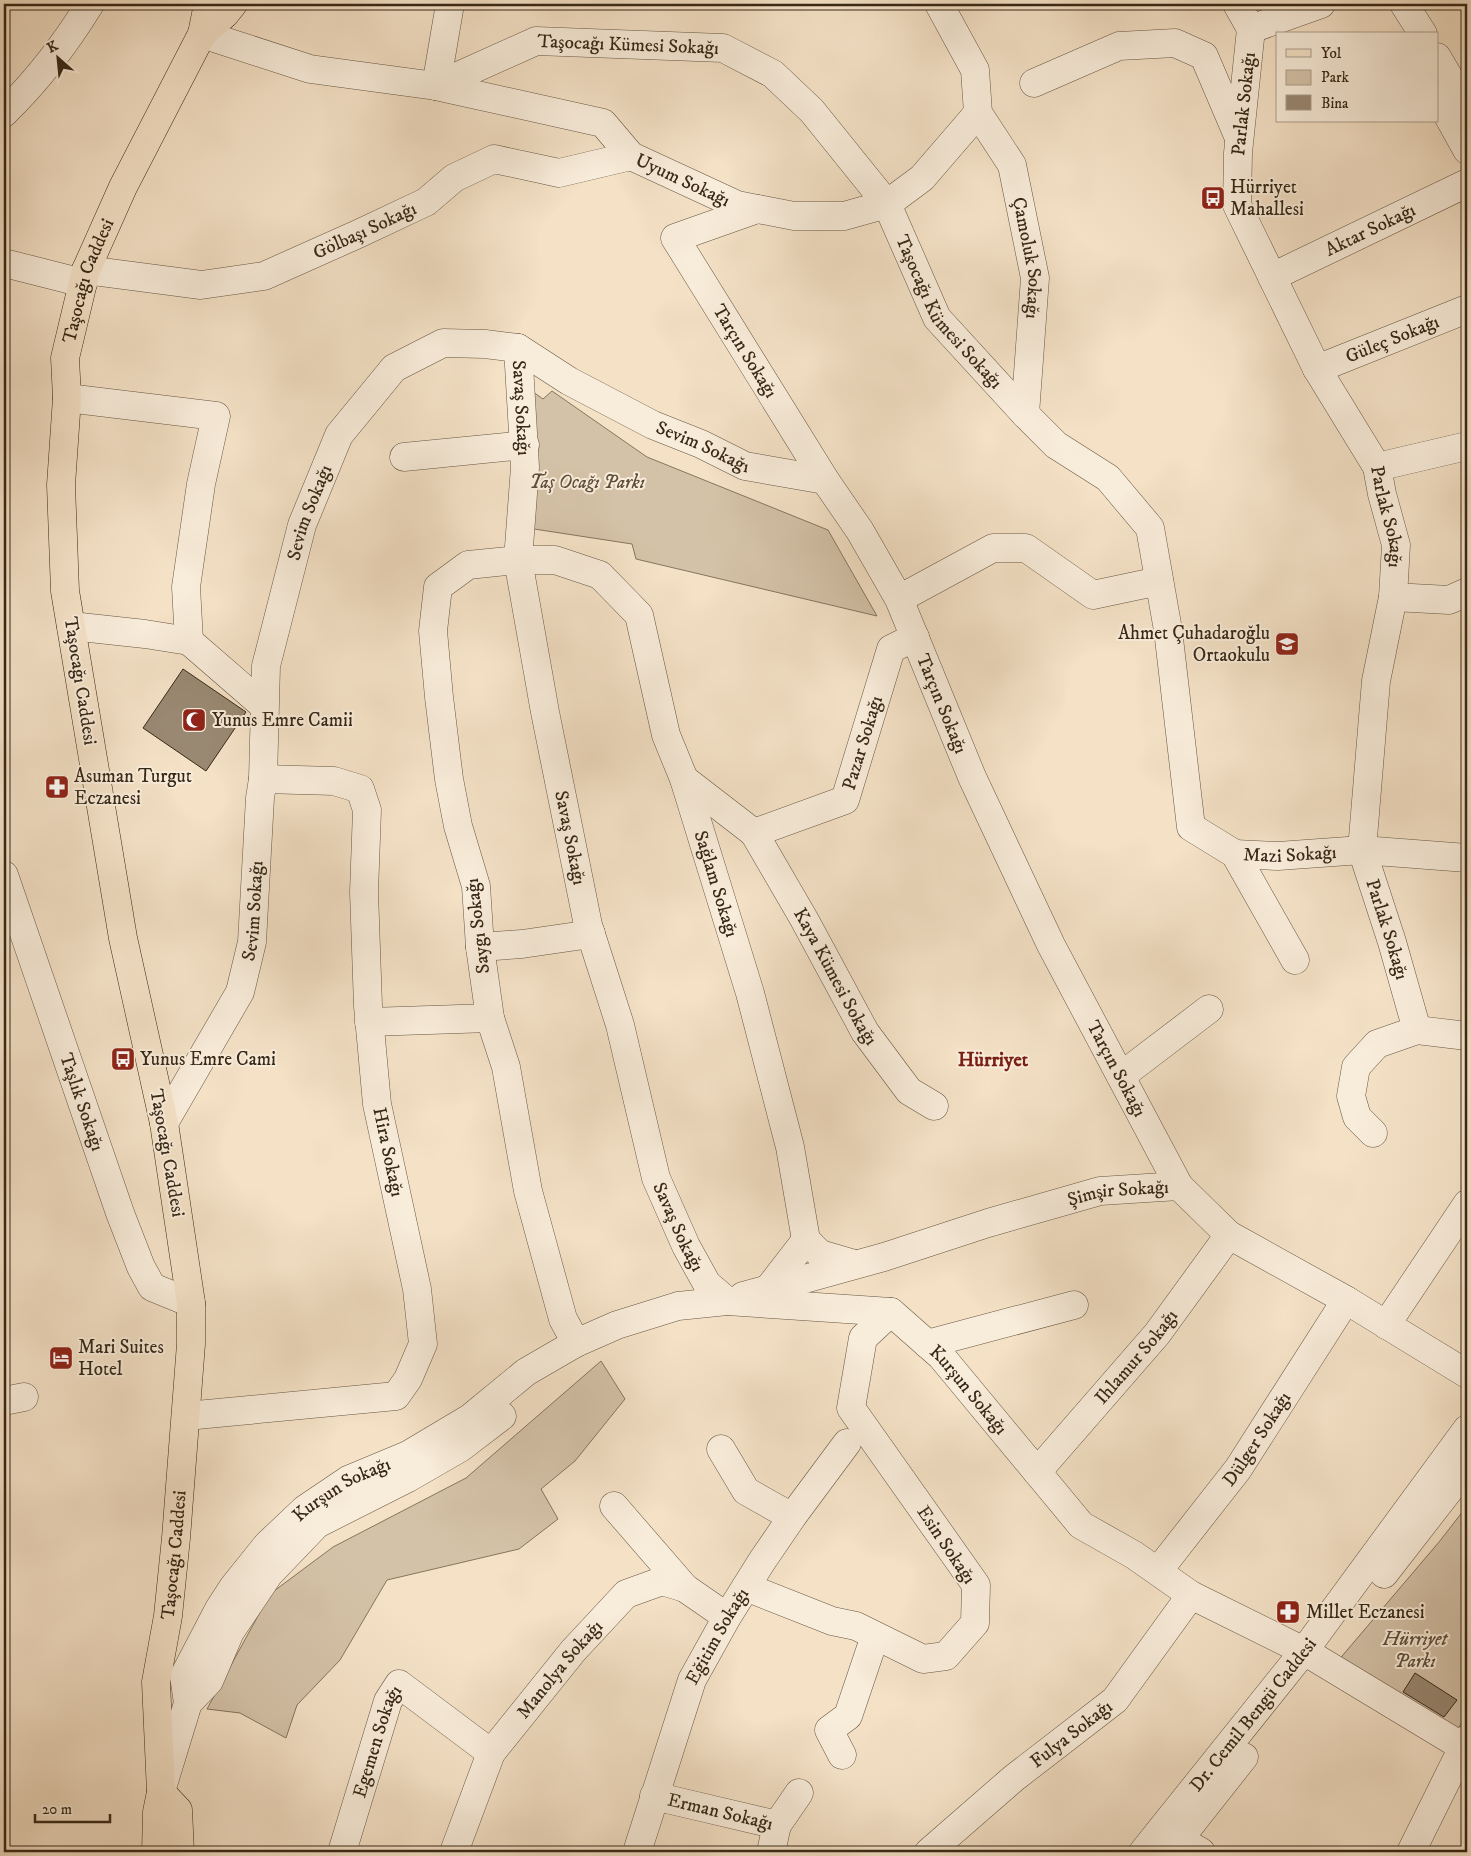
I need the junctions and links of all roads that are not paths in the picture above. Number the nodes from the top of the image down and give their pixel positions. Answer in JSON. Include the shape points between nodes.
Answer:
{"nodes":[{"id":1,"x":90,"y":4,"type":"edge"},
{"id":2,"x":208,"y":4,"type":"edge"},
{"id":3,"x":233,"y":4,"type":"edge"},
{"id":4,"x":450,"y":4,"type":"edge"},
{"id":5,"x":939,"y":4,"type":"edge"},
{"id":6,"x":1237,"y":4,"type":"edge"},
{"id":7,"x":1321,"y":4,"type":"edge"},
{"id":8,"x":1385,"y":4,"type":"edge"},
{"id":9,"x":1404,"y":4,"type":"edge"},
{"id":10,"x":1251,"y":29,"type":"junction"},
{"id":11,"x":1399,"y":32,"type":"edge"},
{"id":12,"x":1422,"y":32,"type":"edge"},
{"id":13,"x":202,"y":34,"type":"junction"},
{"id":14,"x":1438,"y":59,"type":"edge"},
{"id":15,"x":1034,"y":84,"type":"dead end"},
{"id":16,"x":436,"y":86,"type":"junction"},
{"id":17,"x":1458,"y":96,"type":"edge"},
{"id":18,"x":4,"y":113,"type":"edge"},
{"id":19,"x":978,"y":113,"type":"junction"},
{"id":20,"x":1240,"y":142,"type":"junction"},
{"id":21,"x":1467,"y":150,"type":"edge"},
{"id":22,"x":631,"y":156,"type":"junction"},
{"id":23,"x":1467,"y":183,"type":"edge"},
{"id":24,"x":887,"y":204,"type":"junction"},
{"id":25,"x":757,"y":209,"type":"junction"},
{"id":26,"x":4,"y":263,"type":"edge"},
{"id":27,"x":85,"y":277,"type":"junction"},
{"id":28,"x":1272,"y":277,"type":"junction"},
{"id":29,"x":1467,"y":310,"type":"edge"},
{"id":30,"x":518,"y":348,"type":"junction"},
{"id":31,"x":1317,"y":369,"type":"junction"},
{"id":32,"x":67,"y":398,"type":"junction"},
{"id":33,"x":1025,"y":414,"type":"junction"},
{"id":34,"x":524,"y":445,"type":"junction"},
{"id":35,"x":1467,"y":446,"type":"edge"},
{"id":36,"x":404,"y":457,"type":"dead end"},
{"id":37,"x":1377,"y":467,"type":"junction"},
{"id":38,"x":825,"y":480,"type":"junction"},
{"id":39,"x":518,"y":560,"type":"junction"},
{"id":40,"x":1159,"y":581,"type":"junction"},
{"id":41,"x":1467,"y":592,"type":"edge"},
{"id":42,"x":1393,"y":598,"type":"junction"},
{"id":43,"x":899,"y":600,"type":"junction"},
{"id":44,"x":71,"y":626,"type":"junction"},
{"id":45,"x":915,"y":637,"type":"junction"},
{"id":46,"x":189,"y":641,"type":"junction"},
{"id":47,"x":264,"y":706,"type":"junction"},
{"id":48,"x":262,"y":779,"type":"junction"},
{"id":49,"x":684,"y":779,"type":"junction"},
{"id":50,"x":754,"y":833,"type":"junction"},
{"id":51,"x":1362,"y":850,"type":"junction"},
{"id":52,"x":1234,"y":854,"type":"junction"},
{"id":53,"x":1467,"y":858,"type":"edge"},
{"id":54,"x":4,"y":875,"type":"edge"},
{"id":55,"x":591,"y":934,"type":"junction"},
{"id":56,"x":480,"y":947,"type":"junction"},
{"id":57,"x":1295,"y":960,"type":"dead end"},
{"id":58,"x":1208,"y":1009,"type":"dead end"},
{"id":59,"x":490,"y":1018,"type":"junction"},
{"id":60,"x":369,"y":1022,"type":"junction"},
{"id":61,"x":1417,"y":1030,"type":"junction"},
{"id":62,"x":1467,"y":1036,"type":"edge"},
{"id":63,"x":1121,"y":1076,"type":"junction"},
{"id":64,"x":934,"y":1106,"type":"dead end"},
{"id":65,"x":164,"y":1123,"type":"junction"},
{"id":66,"x":1373,"y":1133,"type":"dead end"},
{"id":67,"x":1179,"y":1186,"type":"junction"},
{"id":68,"x":1467,"y":1204,"type":"edge"},
{"id":69,"x":1229,"y":1235,"type":"junction"},
{"id":70,"x":806,"y":1240,"type":"junction"},
{"id":71,"x":854,"y":1264,"type":"junction"},
{"id":72,"x":769,"y":1288,"type":"junction"},
{"id":73,"x":1346,"y":1300,"type":"junction"},
{"id":74,"x":727,"y":1301,"type":"junction"},
{"id":75,"x":191,"y":1303,"type":"junction"},
{"id":76,"x":1074,"y":1306,"type":"dead end"},
{"id":77,"x":891,"y":1312,"type":"junction"},
{"id":78,"x":1386,"y":1325,"type":"junction"},
{"id":79,"x":576,"y":1343,"type":"junction"},
{"id":80,"x":927,"y":1344,"type":"junction"},
{"id":81,"x":1467,"y":1374,"type":"edge"},
{"id":82,"x":186,"y":1416,"type":"junction"},
{"id":83,"x":1467,"y":1429,"type":"edge"},
{"id":84,"x":847,"y":1443,"type":"dead end"},
{"id":85,"x":721,"y":1449,"type":"dead end"},
{"id":86,"x":1467,"y":1467,"type":"edge"},
{"id":87,"x":1037,"y":1472,"type":"junction"},
{"id":88,"x":614,"y":1506,"type":"dead end"},
{"id":89,"x":792,"y":1517,"type":"junction"},
{"id":90,"x":1158,"y":1571,"type":"junction"},
{"id":91,"x":746,"y":1587,"type":"junction"},
{"id":92,"x":685,"y":1588,"type":"junction"},
{"id":93,"x":1191,"y":1594,"type":"junction"},
{"id":94,"x":727,"y":1617,"type":"junction"},
{"id":95,"x":875,"y":1636,"type":"junction"},
{"id":96,"x":1311,"y":1655,"type":"junction"},
{"id":97,"x":1461,"y":1750,"type":"edge"},
{"id":98,"x":491,"y":1752,"type":"junction"},
{"id":99,"x":842,"y":1755,"type":"dead end"},
{"id":100,"x":161,"y":1792,"type":"junction"},
{"id":101,"x":799,"y":1793,"type":"dead end"},
{"id":102,"x":654,"y":1796,"type":"junction"},
{"id":103,"x":777,"y":1825,"type":"junction"},
{"id":104,"x":1178,"y":1843,"type":"edge"},
{"id":105,"x":939,"y":1849,"type":"edge"},
{"id":106,"x":156,"y":1852,"type":"edge"},
{"id":107,"x":180,"y":1852,"type":"edge"},
{"id":108,"x":342,"y":1852,"type":"edge"},
{"id":109,"x":454,"y":1852,"type":"edge"},
{"id":110,"x":637,"y":1852,"type":"edge"},
{"id":111,"x":771,"y":1852,"type":"edge"},
{"id":112,"x":1143,"y":1852,"type":"edge"},
{"id":113,"x":1411,"y":1852,"type":"edge"}],
"edges":[{"from":1,"to":18,"type":"street","via":[[26,91]]},
{"from":2,"to":13,"type":"main road"},
{"from":3,"to":13,"type":"main road"},
{"from":4,"to":16,"type":"street"},
{"from":5,"to":19,"type":"street","via":[[975,70]]},
{"from":6,"to":10,"type":"street"},
{"from":7,"to":10,"type":"street"},
{"from":8,"to":11,"type":"street"},
{"from":9,"to":12,"type":"street"},
{"from":10,"to":20,"type":"street","name":"Parlak Sokağı"},
{"from":13,"to":16,"type":"street","via":[[310,69]]},
{"from":13,"to":27,"type":"main road","name":"Taşocağı Caddesi","via":[[123,187]]},
{"from":14,"to":17,"type":"street"},
{"from":15,"to":20,"type":"street","via":[[1119,46],[1175,43],[1204,56]]},
{"from":16,"to":22,"type":"street","name":"Uyum Sokağı","via":[[603,123]]},
{"from":16,"to":24,"type":"street","name":"Taşocağı Kümesi Sokağı","via":[[536,41],[723,48],[773,74],[812,111]]},
{"from":17,"to":21,"type":"street"},
{"from":19,"to":24,"type":"street","via":[[922,178]]},
{"from":19,"to":33,"type":"street","name":"Çamoluk Sokağı","via":[[1012,165],[1035,278]]},
{"from":20,"to":28,"type":"street","name":"Parlak Sokağı","via":[[1237,205]]},
{"from":22,"to":25,"type":"street","name":"Uyum Sokağı","via":[[737,205]]},
{"from":22,"to":27,"type":"street","name":"Gölbaşı Sokağı","via":[[559,173],[494,159],[454,178],[426,202],[264,276],[201,285]]},
{"from":23,"to":28,"type":"street","name":"Aktar Sokağı"},
{"from":24,"to":25,"type":"street","name":"Uyum Sokağı","via":[[844,216],[794,216]]},
{"from":24,"to":33,"type":"street","name":"Taşocağı Kümesi Sokağı","via":[[938,318]]},
{"from":25,"to":38,"type":"street","name":"Tarçın Sokağı","via":[[675,238]]},
{"from":26,"to":27,"type":"street","name":"Gölbaşı Sokağı"},
{"from":27,"to":32,"type":"main road","name":"Taşocağı Caddesi","via":[[65,358]]},
{"from":28,"to":31,"type":"street","name":"Parlak Sokağı"},
{"from":29,"to":31,"type":"street","name":"Güleç Sokağı"},
{"from":30,"to":34,"type":"street","name":"Savaş Sokağı"},
{"from":30,"to":38,"type":"street","name":"Sevim Sokağı","via":[[569,381],[653,425],[745,466]]},
{"from":30,"to":47,"type":"street","name":"Sevim Sokağı","via":[[442,343],[394,368],[339,435],[302,526],[266,666]]},
{"from":31,"to":37,"type":"street","name":"Parlak Sokağı"},
{"from":32,"to":44,"type":"main road","name":"Taşocağı Caddesi","via":[[61,485],[65,591]]},
{"from":32,"to":46,"type":"street","via":[[216,416],[201,484],[186,587]]},
{"from":33,"to":40,"type":"street","name":"Taşocağı Kümesi Sokağı","via":[[1056,445],[1108,478],[1150,528]]},
{"from":34,"to":36,"type":"street"},
{"from":34,"to":39,"type":"street","name":"Savaş Sokağı"},
{"from":35,"to":37,"type":"street"},
{"from":37,"to":42,"type":"street","name":"Parlak Sokağı","via":[[1396,545]]},
{"from":38,"to":43,"type":"street","name":"Tarçın Sokağı","via":[[860,531]]},
{"from":39,"to":49,"type":"street","name":"Sağlam Sokağı","via":[[555,560],[600,575],[639,615],[666,735]]},
{"from":39,"to":55,"type":"street","name":"Savaş Sokağı","via":[[545,712]]},
{"from":39,"to":56,"type":"street","name":"Saygı Sokağı","via":[[468,565],[438,587],[433,631],[449,779],[458,826],[476,886]]},
{"from":40,"to":43,"type":"street","via":[[1094,595],[1026,548],[993,548]]},
{"from":40,"to":52,"type":"street","name":"Taşocağı Kümesi Sokağı","via":[[1168,630],[1191,827]]},
{"from":41,"to":42,"type":"street","via":[[1450,600]]},
{"from":42,"to":51,"type":"street","name":"Parlak Sokağı","via":[[1376,681]]},
{"from":43,"to":45,"type":"street","name":"Tarçın Sokağı"},
{"from":44,"to":46,"type":"street"},
{"from":44,"to":65,"type":"main road","name":"Taşocağı Caddesi","via":[[123,938]]},
{"from":45,"to":50,"type":"street","name":"Pazar Sokağı","via":[[891,649],[845,800]]},
{"from":45,"to":63,"type":"street","name":"Tarçın Sokağı","via":[[976,786],[1051,945]]},
{"from":46,"to":47,"type":"street"},
{"from":47,"to":48,"type":"street","name":"Sevim Sokağı"},
{"from":48,"to":60,"type":"street","name":"Hira Sokağı","via":[[334,780],[360,789],[367,810],[364,892]]},
{"from":48,"to":65,"type":"street","name":"Sevim Sokağı","via":[[252,942],[240,992]]},
{"from":49,"to":50,"type":"street"},
{"from":49,"to":70,"type":"street","name":"Sağlam Sokağı","via":[[750,992],[790,1147]]},
{"from":50,"to":64,"type":"street","name":"Kaya Kümesi Sokağı","via":[[865,1032],[909,1091]]},
{"from":51,"to":52,"type":"street","name":"Mazi Sokağı","via":[[1278,856]]},
{"from":51,"to":53,"type":"street","name":"Mazi Sokağı"},
{"from":51,"to":61,"type":"street","name":"Parlak Sokağı"},
{"from":52,"to":57,"type":"street","name":"Mazi Sokağı"},
{"from":54,"to":75,"type":"street","name":"Taşlık Sokağı","via":[[141,1267],[152,1287]]},
{"from":55,"to":56,"type":"street"},
{"from":55,"to":74,"type":"street","name":"Savaş Sokağı","via":[[620,1025],[656,1178],[698,1269],[707,1284]]},
{"from":56,"to":59,"type":"street","name":"Saygı Sokağı"},
{"from":58,"to":63,"type":"street"},
{"from":59,"to":60,"type":"street"},
{"from":59,"to":79,"type":"street","name":"Saygı Sokağı","via":[[506,1067],[528,1191],[563,1319]]},
{"from":60,"to":82,"type":"street","name":"Hira Sokağı","via":[[376,1104],[418,1298],[423,1344],[408,1379],[396,1396]]},
{"from":61,"to":62,"type":"street"},
{"from":61,"to":66,"type":"street","via":[[1377,1044],[1356,1067],[1351,1096],[1357,1117]]},
{"from":63,"to":67,"type":"street","name":"Tarçın Sokağı"},
{"from":65,"to":75,"type":"main road","name":"Taşocağı Caddesi"},
{"from":67,"to":69,"type":"street","name":"Şimşir Sokağı"},
{"from":67,"to":71,"type":"street","name":"Şimşir Sokağı","via":[[1100,1191]]},
{"from":68,"to":78,"type":"street"},
{"from":69,"to":73,"type":"street","name":"Şimşir Sokağı"},
{"from":69,"to":87,"type":"street","name":"Ihlamur Sokağı","via":[[1157,1334]]},
{"from":70,"to":71,"type":"street","via":[[820,1254]]},
{"from":70,"to":72,"type":"street"},
{"from":71,"to":72,"type":"street","name":"Şimşir Sokağı"},
{"from":72,"to":74,"type":"street","name":"Şimşir Sokağı"},
{"from":73,"to":78,"type":"street","name":"Şimşir Sokağı"},
{"from":73,"to":90,"type":"street","name":"Dülger Sokağı","via":[[1238,1469]]},
{"from":74,"to":77,"type":"street","name":"Kurşun Sokağı"},
{"from":74,"to":79,"type":"street","name":"Kurşun Sokağı","via":[[678,1306],[617,1325]]},
{"from":75,"to":82,"type":"main road","name":"Taşocağı Caddesi"},
{"from":76,"to":80,"type":"street"},
{"from":77,"to":80,"type":"street","name":"Kurşun Sokağı"},
{"from":77,"to":95,"type":"street","name":"Esin Sokağı","via":[[863,1338],[851,1408],[976,1585],[975,1623],[946,1656],[923,1659]]},
{"from":78,"to":81,"type":"street","name":"Şimşir Sokağı"},
{"from":79,"to":100,"type":"street","name":"Kurşun Sokağı","via":[[526,1372],[470,1418],[408,1455],[348,1480],[305,1508],[267,1545],[219,1609],[184,1676],[188,1703]]},
{"from":80,"to":87,"type":"street","name":"Kurşun Sokağı","via":[[941,1356]]},
{"from":82,"to":100,"type":"main road","name":"Taşocağı Caddesi","via":[[168,1616],[156,1682]]},
{"from":83,"to":96,"type":"street","name":"Dr. Cemil Bengü Caddesi"},
{"from":84,"to":89,"type":"street","name":"Eğitim Sokağı"},
{"from":85,"to":89,"type":"street","via":[[746,1491]]},
{"from":86,"to":96,"type":"street","name":"Dr. Cemil Bengü Caddesi"},
{"from":87,"to":90,"type":"street","name":"Kurşun Sokağı","via":[[1081,1525]]},
{"from":88,"to":92,"type":"street"},
{"from":89,"to":91,"type":"street","name":"Eğitim Sokağı"},
{"from":90,"to":93,"type":"street","name":"Kurşun Sokağı"},
{"from":91,"to":94,"type":"street","name":"Eğitim Sokağı"},
{"from":91,"to":95,"type":"street","name":"Esin Sokağı","via":[[832,1621],[856,1626]]},
{"from":92,"to":94,"type":"street","name":"Manolya Sokağı"},
{"from":92,"to":98,"type":"street","name":"Manolya Sokağı","via":[[662,1580],[626,1594],[573,1651]]},
{"from":93,"to":96,"type":"street","name":"Kurşun Sokağı"},
{"from":93,"to":105,"type":"street","name":"Fulya Sokağı","via":[[1116,1700],[1014,1778]]},
{"from":94,"to":102,"type":"street","name":"Eğitim Sokağı","via":[[692,1680]]},
{"from":95,"to":99,"type":"street","via":[[848,1716],[830,1730]]},
{"from":96,"to":97,"type":"street","name":"Kurşun Sokağı"},
{"from":96,"to":104,"type":"street","name":"Dr. Cemil Bengü Caddesi"},
{"from":97,"to":113,"type":"street"},
{"from":98,"to":108,"type":"street","name":"Egemen Sokağı","via":[[399,1684],[388,1701]]},
{"from":98,"to":109,"type":"street","name":"Manolya Sokağı"},
{"from":100,"to":106,"type":"main road","name":"Taşocağı Caddesi"},
{"from":100,"to":107,"type":"main road","via":[[178,1810]]},
{"from":101,"to":103,"type":"street","name":"Erman Sokağı"},
{"from":102,"to":103,"type":"street","name":"Erman Sokağı"},
{"from":102,"to":110,"type":"street","name":"Eğitim Sokağı"},
{"from":103,"to":111,"type":"street"},
{"from":104,"to":112,"type":"street","name":"Dr. Cemil Bengü Caddesi"}]}
